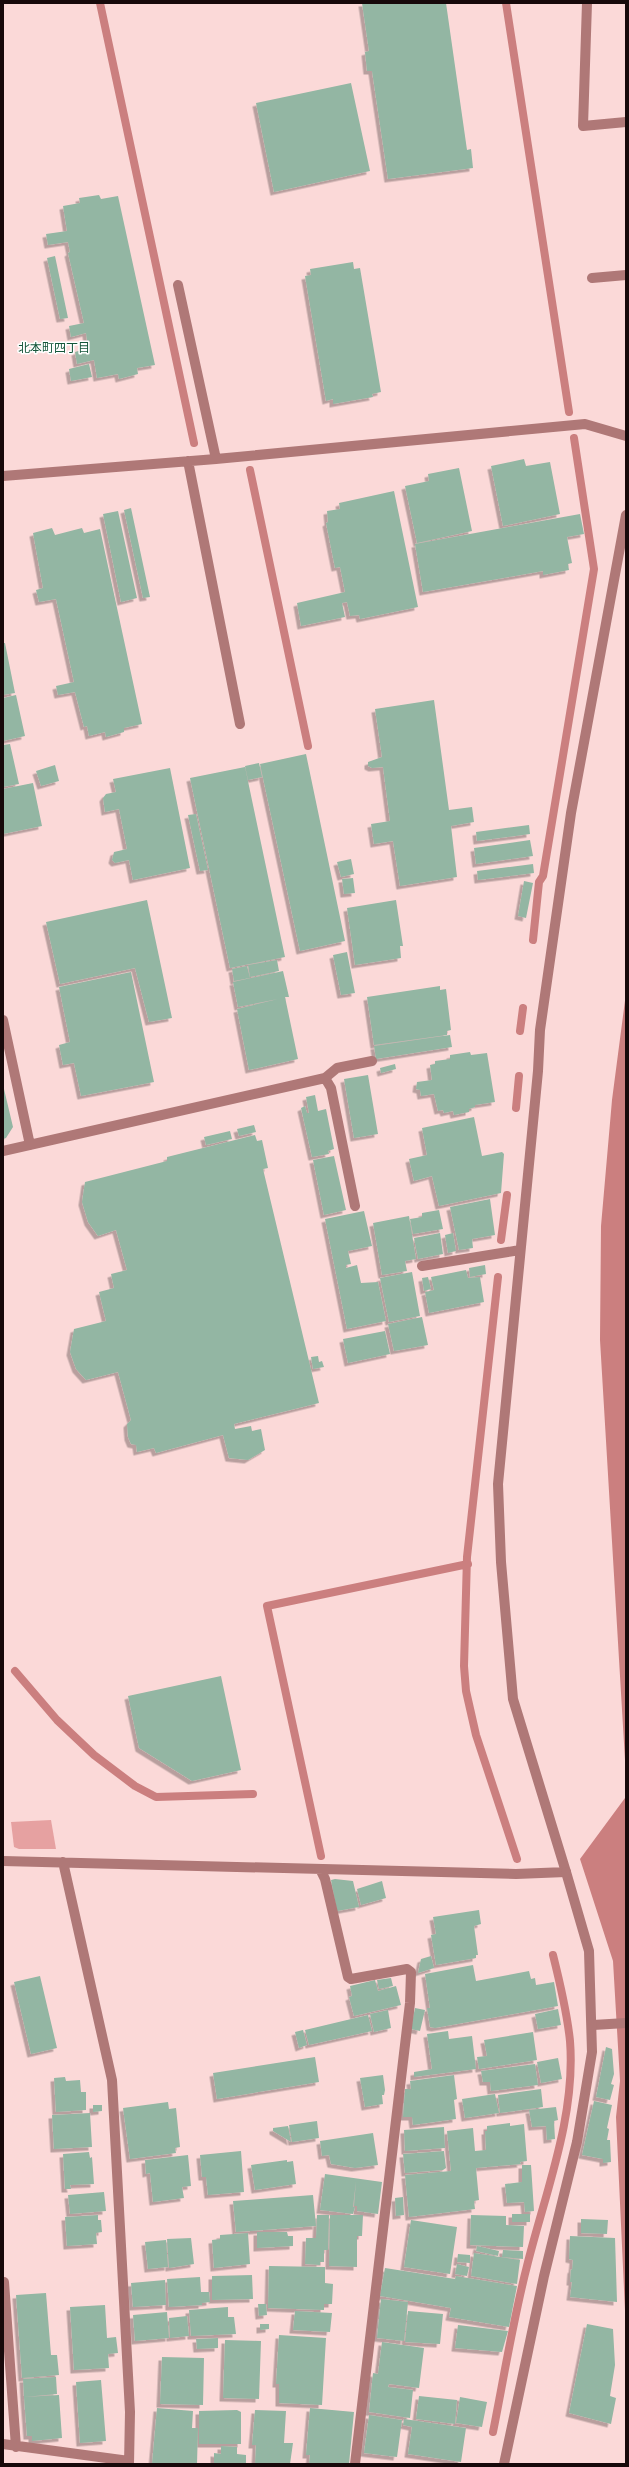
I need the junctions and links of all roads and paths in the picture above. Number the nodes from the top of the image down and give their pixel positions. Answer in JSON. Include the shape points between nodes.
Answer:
{"nodes":[{"id":1,"x":587,"y":3,"type":"edge"},
{"id":2,"x":626,"y":122,"type":"edge"},
{"id":3,"x":626,"y":275,"type":"edge"},
{"id":4,"x":592,"y":278,"type":"dead end"},
{"id":5,"x":178,"y":285,"type":"dead end"},
{"id":6,"x":626,"y":436,"type":"edge"},
{"id":7,"x":216,"y":459,"type":"junction"},
{"id":8,"x":188,"y":462,"type":"junction"},
{"id":9,"x":3,"y":476,"type":"edge"},
{"id":10,"x":626,"y":515,"type":"edge"},
{"id":11,"x":240,"y":724,"type":"dead end"},
{"id":12,"x":3,"y":1020,"type":"edge"},
{"id":13,"x":372,"y":1061,"type":"dead end"},
{"id":14,"x":325,"y":1078,"type":"junction"},
{"id":15,"x":30,"y":1145,"type":"junction"},
{"id":16,"x":3,"y":1151,"type":"edge"},
{"id":17,"x":355,"y":1206,"type":"dead end"},
{"id":18,"x":520,"y":1250,"type":"junction"},
{"id":19,"x":422,"y":1266,"type":"dead end"},
{"id":20,"x":3,"y":1861,"type":"edge"},
{"id":21,"x":63,"y":1862,"type":"junction"},
{"id":22,"x":320,"y":1869,"type":"junction"},
{"id":23,"x":566,"y":1872,"type":"junction"},
{"id":24,"x":626,"y":2023,"type":"edge"},
{"id":25,"x":593,"y":2025,"type":"junction"},
{"id":26,"x":4,"y":2282,"type":"edge"},
{"id":27,"x":3,"y":2444,"type":"edge"},
{"id":28,"x":16,"y":2447,"type":"junction"},
{"id":29,"x":129,"y":2462,"type":"edge"},
{"id":30,"x":355,"y":2464,"type":"edge"},
{"id":31,"x":504,"y":2464,"type":"edge"}],
"edges":[{"from":1,"to":2,"type":"street","via":[[583,126]]},
{"from":3,"to":4,"type":"street"},
{"from":5,"to":7,"type":"street"},
{"from":6,"to":7,"type":"street","via":[[585,424]]},
{"from":7,"to":8,"type":"street"},
{"from":8,"to":9,"type":"street"},
{"from":8,"to":11,"type":"street"},
{"from":10,"to":18,"type":"street","via":[[571,813],[540,1030]]},
{"from":12,"to":15,"type":"street"},
{"from":13,"to":14,"type":"street","via":[[337,1068]]},
{"from":14,"to":15,"type":"street"},
{"from":14,"to":17,"type":"street","via":[[331,1088]]},
{"from":15,"to":16,"type":"street"},
{"from":18,"to":19,"type":"street"},
{"from":18,"to":23,"type":"street","via":[[498,1484],[501,1562],[513,1699]]},
{"from":20,"to":21,"type":"street"},
{"from":21,"to":22,"type":"street"},
{"from":21,"to":29,"type":"street","via":[[112,2080],[130,2412]]},
{"from":22,"to":23,"type":"street","via":[[516,1874]]},
{"from":22,"to":30,"type":"street","via":[[325,1879],[348,1977],[351,1979],[407,1969],[412,1972]]},
{"from":23,"to":25,"type":"street","via":[[589,1951]]},
{"from":24,"to":25,"type":"street"},
{"from":25,"to":31,"type":"street","via":[[592,2052],[577,2142],[544,2276]]},
{"from":26,"to":28,"type":"street"},
{"from":27,"to":28,"type":"street"},
{"from":28,"to":29,"type":"street"}]}
